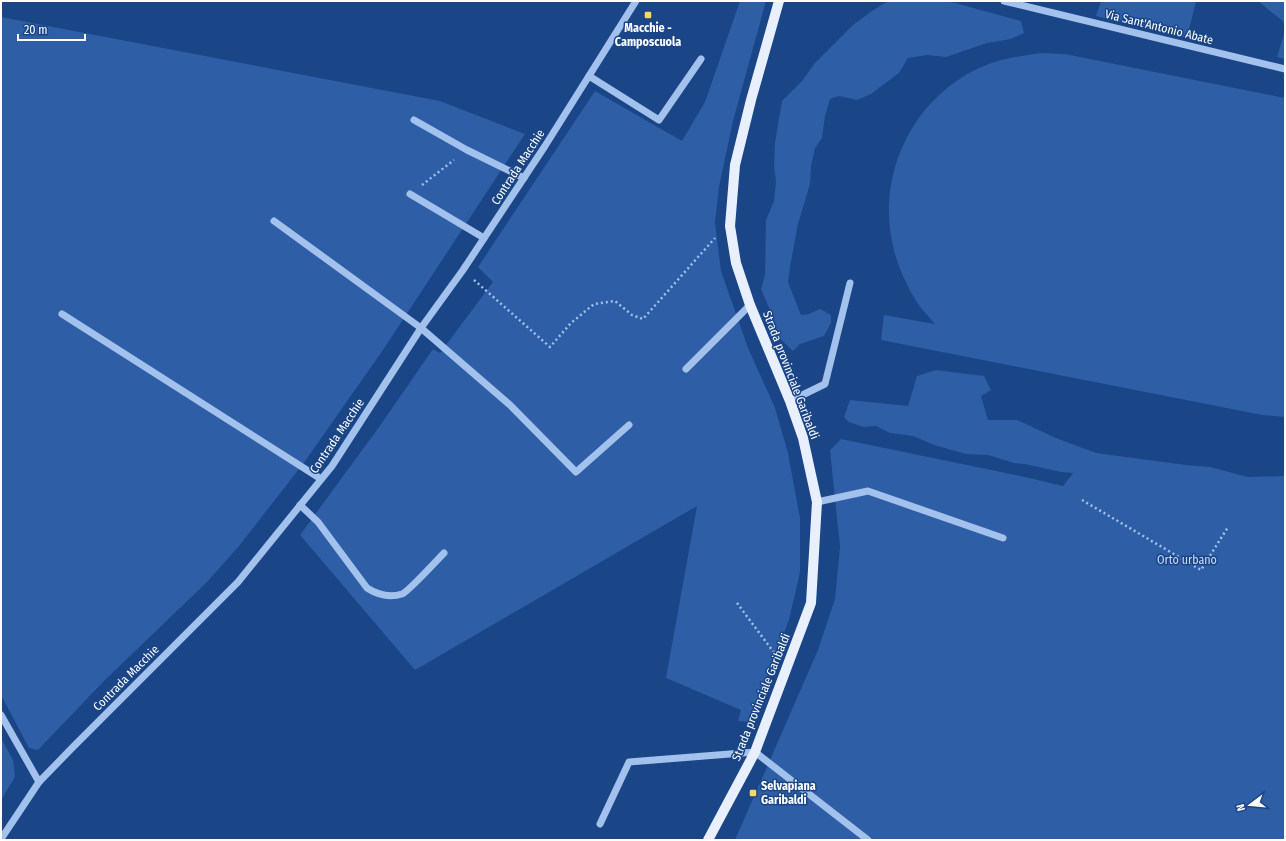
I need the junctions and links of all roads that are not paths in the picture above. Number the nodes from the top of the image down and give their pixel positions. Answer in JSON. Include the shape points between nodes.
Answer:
{"nodes":[{"id":1,"x":636,"y":1,"type":"edge"},
{"id":2,"x":780,"y":1,"type":"edge"},
{"id":3,"x":1004,"y":1,"type":"edge"},
{"id":4,"x":701,"y":59,"type":"dead end"},
{"id":5,"x":1285,"y":68,"type":"edge"},
{"id":6,"x":589,"y":76,"type":"junction"},
{"id":7,"x":414,"y":120,"type":"dead end"},
{"id":8,"x":524,"y":178,"type":"junction"},
{"id":9,"x":410,"y":194,"type":"road end"},
{"id":10,"x":274,"y":221,"type":"dead end"},
{"id":11,"x":484,"y":238,"type":"junction"},
{"id":12,"x":850,"y":283,"type":"dead end"},
{"id":13,"x":750,"y":305,"type":"junction"},
{"id":14,"x":62,"y":314,"type":"dead end"},
{"id":15,"x":421,"y":328,"type":"junction"},
{"id":16,"x":686,"y":369,"type":"dead end"},
{"id":17,"x":790,"y":401,"type":"junction"},
{"id":18,"x":630,"y":425,"type":"dead end"},
{"id":19,"x":321,"y":479,"type":"junction"},
{"id":20,"x":817,"y":502,"type":"junction"},
{"id":21,"x":300,"y":505,"type":"junction"},
{"id":22,"x":1003,"y":538,"type":"dead end"},
{"id":23,"x":444,"y":553,"type":"dead end"},
{"id":24,"x":1,"y":715,"type":"edge"},
{"id":25,"x":755,"y":752,"type":"junction"},
{"id":26,"x":39,"y":782,"type":"junction"},
{"id":27,"x":600,"y":824,"type":"dead end"},
{"id":28,"x":1,"y":838,"type":"edge"},
{"id":29,"x":708,"y":840,"type":"edge"},
{"id":30,"x":868,"y":840,"type":"edge"}],
"edges":[{"from":1,"to":6,"type":"street","name":"Contrada Macchie"},
{"from":2,"to":13,"type":"main road","name":"Strada provinciale Garibaldi","via":[[735,165],[730,226],[736,263]]},
{"from":3,"to":5,"type":"street","name":"Via Sant'Antonio Abate"},
{"from":4,"to":6,"type":"street","via":[[659,120]]},
{"from":6,"to":8,"type":"street","name":"Contrada Macchie"},
{"from":7,"to":8,"type":"street"},
{"from":8,"to":11,"type":"street","name":"Contrada Macchie"},
{"from":9,"to":11,"type":"street"},
{"from":10,"to":15,"type":"street"},
{"from":11,"to":15,"type":"street","name":"Contrada Macchie"},
{"from":12,"to":17,"type":"street","via":[[825,384]]},
{"from":13,"to":16,"type":"street"},
{"from":13,"to":17,"type":"main road","name":"Strada provinciale Garibaldi"},
{"from":14,"to":19,"type":"street"},
{"from":15,"to":18,"type":"street","via":[[510,404],[576,472]]},
{"from":15,"to":19,"type":"street","name":"Contrada Macchie"},
{"from":17,"to":20,"type":"main road","name":"Strada provinciale Garibaldi","via":[[803,438]]},
{"from":19,"to":21,"type":"street","name":"Contrada Macchie"},
{"from":20,"to":22,"type":"street","via":[[868,491]]},
{"from":20,"to":25,"type":"main road","name":"Strada provinciale Garibaldi","via":[[811,603]]},
{"from":21,"to":23,"type":"street","via":[[318,522],[367,588],[376,594],[388,596],[404,593]]},
{"from":21,"to":26,"type":"street","name":"Contrada Macchie","via":[[238,582]]},
{"from":24,"to":26,"type":"street"},
{"from":25,"to":27,"type":"street","via":[[629,762]]},
{"from":25,"to":29,"type":"main road","name":"Strada provinciale Garibaldi"},
{"from":25,"to":30,"type":"street"},
{"from":26,"to":28,"type":"street","name":"Contrada Macchie"}]}
